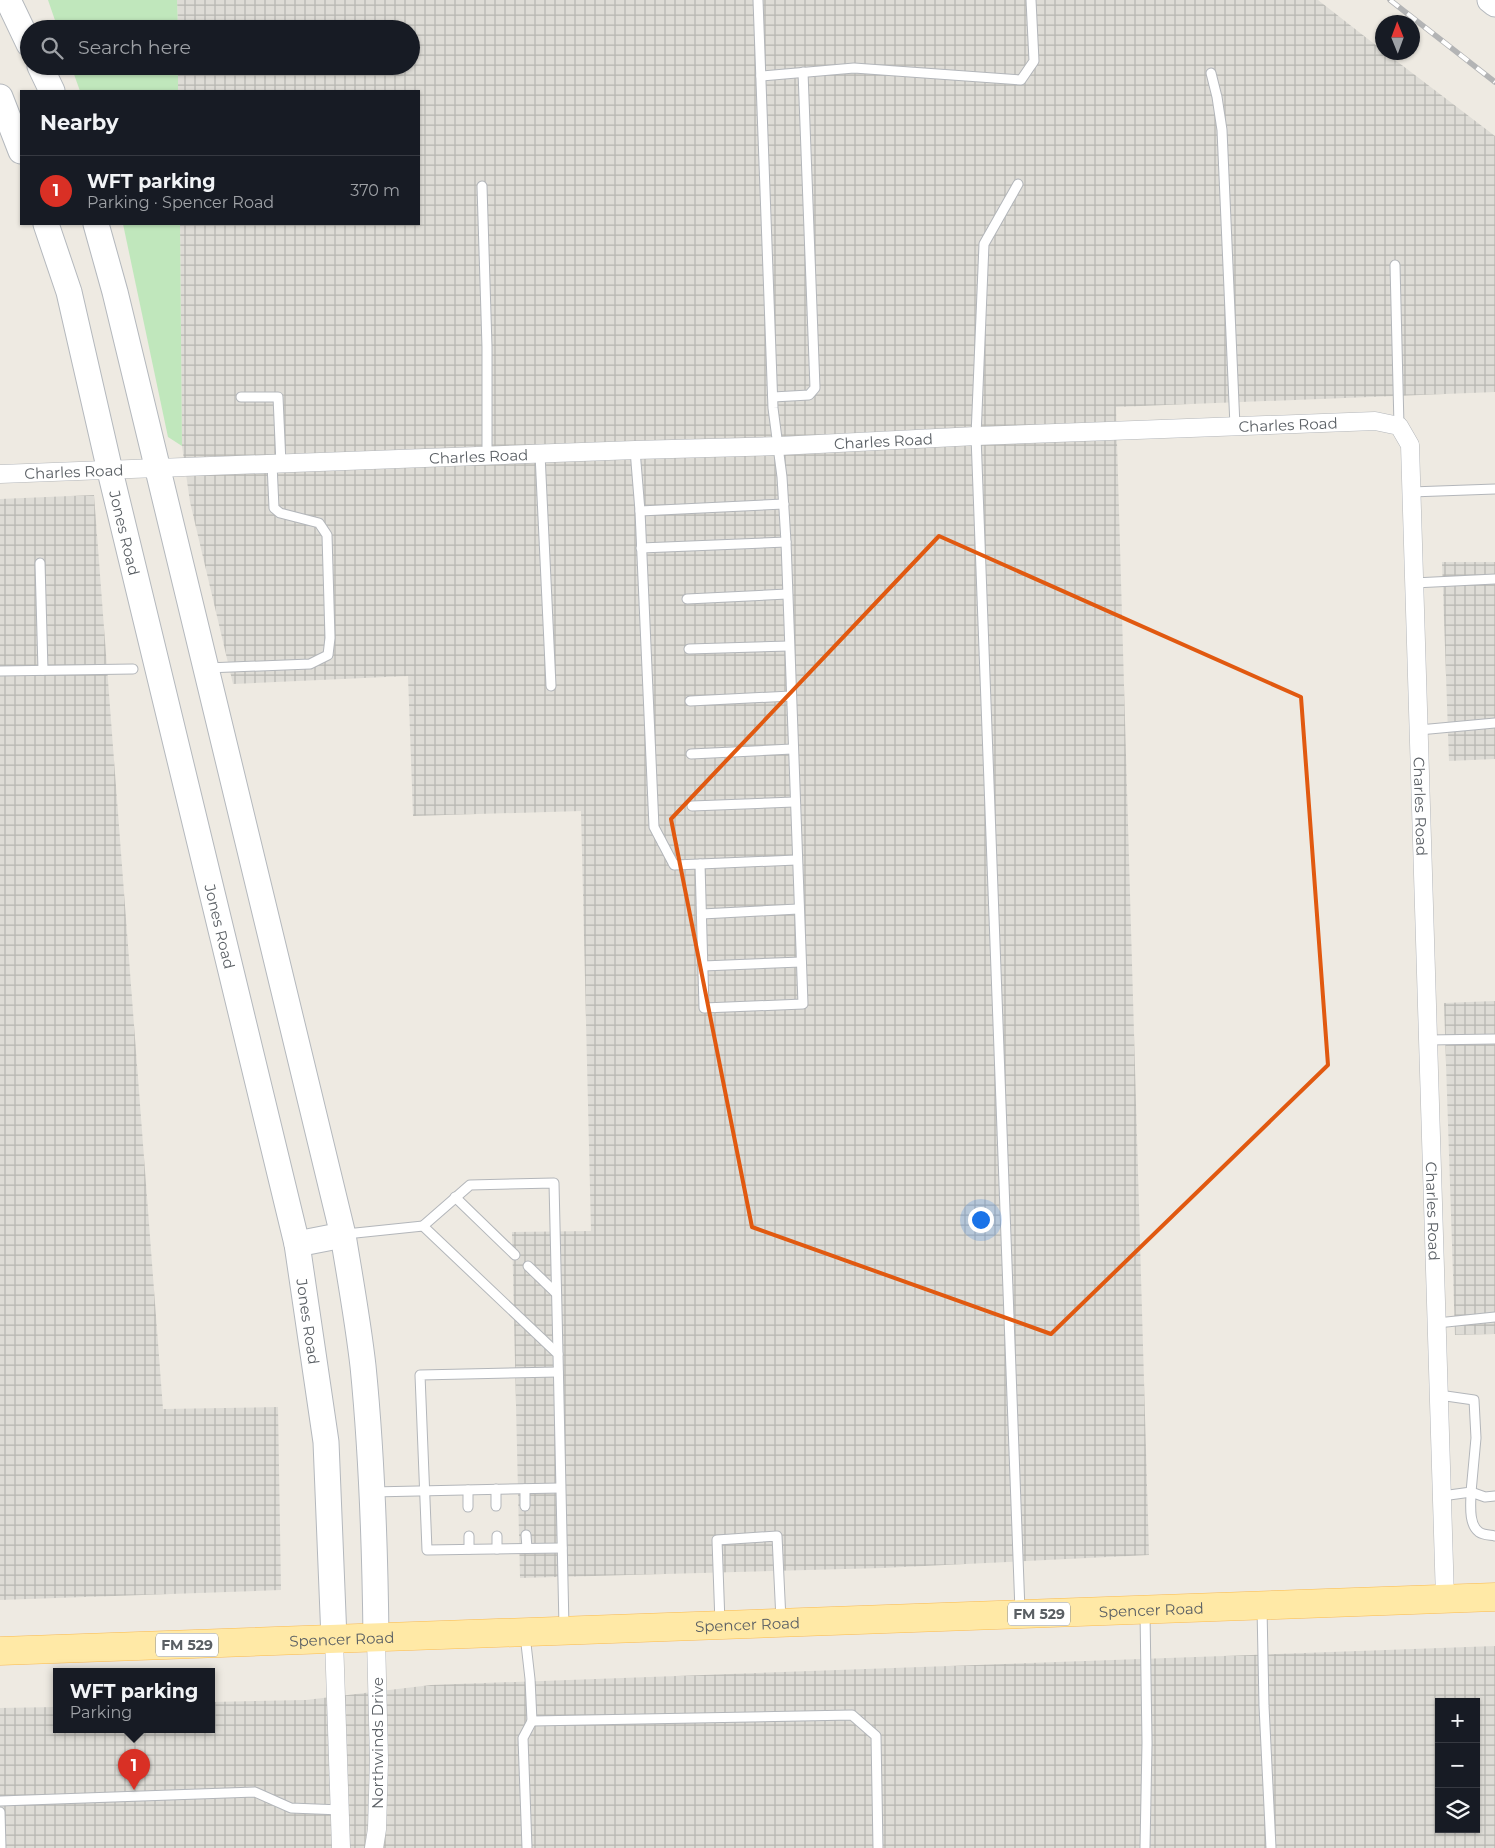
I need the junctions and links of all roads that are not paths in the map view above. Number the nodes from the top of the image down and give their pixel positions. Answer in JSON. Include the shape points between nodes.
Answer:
{"nodes":[{"id":1,"x":8,"y":0,"type":"edge"},
{"id":2,"x":758,"y":0,"type":"edge"},
{"id":3,"x":1031,"y":0,"type":"edge"},
{"id":4,"x":1490,"y":0,"type":"edge"},
{"id":5,"x":1495,"y":4,"type":"edge"},
{"id":6,"x":20,"y":25,"type":"edge"},
{"id":7,"x":803,"y":72,"type":"junction"},
{"id":8,"x":1211,"y":73,"type":"dead end"},
{"id":9,"x":44,"y":75,"type":"edge"},
{"id":10,"x":761,"y":76,"type":"junction"},
{"id":11,"x":52,"y":90,"type":"edge"},
{"id":12,"x":0,"y":97,"type":"edge"},
{"id":13,"x":20,"y":148,"type":"edge"},
{"id":14,"x":1018,"y":184,"type":"dead end"},
{"id":15,"x":482,"y":186,"type":"dead end"},
{"id":16,"x":46,"y":225,"type":"edge"},
{"id":17,"x":96,"y":225,"type":"edge"},
{"id":18,"x":1395,"y":265,"type":"dead end"},
{"id":19,"x":773,"y":397,"type":"junction"},
{"id":20,"x":241,"y":398,"type":"dead end"},
{"id":21,"x":1235,"y":426,"type":"junction"},
{"id":22,"x":1400,"y":426,"type":"junction"},
{"id":23,"x":976,"y":436,"type":"junction"},
{"id":24,"x":779,"y":446,"type":"junction"},
{"id":25,"x":635,"y":450,"type":"junction"},
{"id":26,"x":540,"y":454,"type":"junction"},
{"id":27,"x":487,"y":456,"type":"junction"},
{"id":28,"x":276,"y":464,"type":"junction"},
{"id":29,"x":157,"y":469,"type":"junction"},
{"id":30,"x":110,"y":471,"type":"junction"},
{"id":31,"x":0,"y":474,"type":"edge"},
{"id":32,"x":1495,"y":489,"type":"edge"},
{"id":33,"x":1411,"y":492,"type":"junction"},
{"id":34,"x":784,"y":504,"type":"junction"},
{"id":35,"x":640,"y":511,"type":"junction"},
{"id":36,"x":786,"y":542,"type":"junction"},
{"id":37,"x":641,"y":548,"type":"junction"},
{"id":38,"x":40,"y":563,"type":"dead end"},
{"id":39,"x":1495,"y":579,"type":"edge"},
{"id":40,"x":1414,"y":583,"type":"junction"},
{"id":41,"x":787,"y":594,"type":"junction"},
{"id":42,"x":687,"y":599,"type":"dead end"},
{"id":43,"x":789,"y":646,"type":"junction"},
{"id":44,"x":689,"y":649,"type":"dead end"},
{"id":45,"x":205,"y":668,"type":"junction"},
{"id":46,"x":134,"y":669,"type":"dead end"},
{"id":47,"x":43,"y":670,"type":"junction"},
{"id":48,"x":0,"y":671,"type":"edge"},
{"id":49,"x":551,"y":686,"type":"dead end"},
{"id":50,"x":791,"y":696,"type":"junction"},
{"id":51,"x":690,"y":701,"type":"dead end"},
{"id":52,"x":1495,"y":723,"type":"edge"},
{"id":53,"x":1419,"y":730,"type":"junction"},
{"id":54,"x":792,"y":749,"type":"junction"},
{"id":55,"x":691,"y":754,"type":"dead end"},
{"id":56,"x":794,"y":802,"type":"junction"},
{"id":57,"x":692,"y":806,"type":"dead end"},
{"id":58,"x":796,"y":860,"type":"junction"},
{"id":59,"x":700,"y":864,"type":"junction"},
{"id":60,"x":798,"y":909,"type":"junction"},
{"id":61,"x":702,"y":914,"type":"junction"},
{"id":62,"x":801,"y":962,"type":"junction"},
{"id":63,"x":703,"y":966,"type":"junction"},
{"id":64,"x":1495,"y":1039,"type":"edge"},
{"id":65,"x":1428,"y":1040,"type":"junction"},
{"id":66,"x":455,"y":1197,"type":"junction"},
{"id":67,"x":423,"y":1226,"type":"junction"},
{"id":68,"x":343,"y":1235,"type":"junction"},
{"id":69,"x":297,"y":1244,"type":"junction"},
{"id":70,"x":516,"y":1255,"type":"dead end"},
{"id":71,"x":528,"y":1266,"type":"dead end"},
{"id":72,"x":556,"y":1293,"type":"junction"},
{"id":73,"x":1495,"y":1317,"type":"edge"},
{"id":74,"x":1437,"y":1323,"type":"junction"},
{"id":75,"x":558,"y":1354,"type":"junction"},
{"id":76,"x":558,"y":1372,"type":"junction"},
{"id":77,"x":1439,"y":1395,"type":"junction"},
{"id":78,"x":560,"y":1488,"type":"junction"},
{"id":79,"x":496,"y":1489,"type":"junction"},
{"id":80,"x":525,"y":1489,"type":"junction"},
{"id":81,"x":468,"y":1490,"type":"junction"},
{"id":82,"x":424,"y":1491,"type":"junction"},
{"id":83,"x":372,"y":1492,"type":"junction"},
{"id":84,"x":1471,"y":1492,"type":"junction"},
{"id":85,"x":1442,"y":1496,"type":"junction"},
{"id":86,"x":1495,"y":1496,"type":"edge"},
{"id":87,"x":496,"y":1506,"type":"dead end"},
{"id":88,"x":525,"y":1506,"type":"dead end"},
{"id":89,"x":468,"y":1507,"type":"dead end"},
{"id":90,"x":526,"y":1535,"type":"dead end"},
{"id":91,"x":469,"y":1536,"type":"dead end"},
{"id":92,"x":497,"y":1536,"type":"dead end"},
{"id":93,"x":1495,"y":1536,"type":"edge"},
{"id":94,"x":527,"y":1548,"type":"junction"},
{"id":95,"x":562,"y":1548,"type":"junction"},
{"id":96,"x":469,"y":1549,"type":"junction"},
{"id":97,"x":497,"y":1549,"type":"junction"},
{"id":98,"x":1495,"y":1597,"type":"edge"},
{"id":99,"x":1445,"y":1599,"type":"junction"},
{"id":100,"x":1262,"y":1606,"type":"junction"},
{"id":101,"x":1144,"y":1610,"type":"junction"},
{"id":102,"x":1020,"y":1614,"type":"junction"},
{"id":103,"x":781,"y":1623,"type":"junction"},
{"id":104,"x":721,"y":1625,"type":"junction"},
{"id":105,"x":564,"y":1631,"type":"junction"},
{"id":106,"x":524,"y":1632,"type":"junction"},
{"id":107,"x":376,"y":1638,"type":"junction"},
{"id":108,"x":334,"y":1639,"type":"junction"},
{"id":109,"x":0,"y":1651,"type":"edge"},
{"id":110,"x":532,"y":1721,"type":"junction"},
{"id":111,"x":0,"y":1801,"type":"edge"},
{"id":112,"x":341,"y":1810,"type":"junction"},
{"id":113,"x":0,"y":1812,"type":"edge"},
{"id":114,"x":1,"y":1848,"type":"edge"},
{"id":115,"x":341,"y":1848,"type":"edge"},
{"id":116,"x":374,"y":1848,"type":"edge"},
{"id":117,"x":527,"y":1848,"type":"edge"},
{"id":118,"x":878,"y":1848,"type":"edge"},
{"id":119,"x":1145,"y":1848,"type":"edge"},
{"id":120,"x":1271,"y":1848,"type":"edge"}],
"edges":[{"from":1,"to":6,"type":"main road"},
{"from":2,"to":10,"type":"lane"},
{"from":3,"to":7,"type":"lane","via":[[1034,61],[1021,80],[854,68]]},
{"from":4,"to":5,"type":"main road"},
{"from":7,"to":10,"type":"lane"},
{"from":7,"to":19,"type":"lane","via":[[815,388],[809,396]]},
{"from":8,"to":21,"type":"lane","via":[[1222,130]]},
{"from":9,"to":11,"type":"main road"},
{"from":10,"to":19,"type":"lane"},
{"from":12,"to":13,"type":"main road"},
{"from":14,"to":23,"type":"lane","via":[[984,244]]},
{"from":15,"to":27,"type":"lane"},
{"from":16,"to":30,"type":"main road","name":"Jones Road","via":[[69,292]]},
{"from":17,"to":29,"type":"main road"},
{"from":18,"to":22,"type":"lane"},
{"from":19,"to":24,"type":"lane"},
{"from":20,"to":28,"type":"lane","via":[[278,397]]},
{"from":21,"to":22,"type":"street","name":"Charles Road","via":[[1375,421]]},
{"from":21,"to":23,"type":"street","name":"Charles Road"},
{"from":22,"to":33,"type":"street","name":"Charles Road","via":[[1410,445]]},
{"from":23,"to":24,"type":"street","name":"Charles Road"},
{"from":23,"to":102,"type":"lane"},
{"from":24,"to":25,"type":"street","name":"Charles Road"},
{"from":24,"to":34,"type":"lane"},
{"from":25,"to":26,"type":"street","name":"Charles Road"},
{"from":25,"to":35,"type":"lane"},
{"from":26,"to":27,"type":"street","name":"Charles Road"},
{"from":26,"to":49,"type":"lane"},
{"from":27,"to":28,"type":"street","name":"Charles Road"},
{"from":28,"to":29,"type":"street","name":"Charles Road"},
{"from":28,"to":45,"type":"lane","via":[[274,508],[280,513],[319,523],[327,535],[328,655],[310,664]]},
{"from":29,"to":30,"type":"street","name":"Charles Road"},
{"from":29,"to":45,"type":"main road"},
{"from":30,"to":31,"type":"street","name":"Charles Road"},
{"from":30,"to":69,"type":"main road","name":"Jones Road"},
{"from":32,"to":33,"type":"lane"},
{"from":33,"to":40,"type":"street","name":"Charles Road"},
{"from":34,"to":35,"type":"lane"},
{"from":34,"to":36,"type":"lane"},
{"from":35,"to":37,"type":"lane"},
{"from":36,"to":37,"type":"lane"},
{"from":36,"to":41,"type":"lane"},
{"from":37,"to":59,"type":"lane","via":[[654,827],[674,865]]},
{"from":38,"to":47,"type":"lane"},
{"from":39,"to":40,"type":"lane"},
{"from":40,"to":53,"type":"street","name":"Charles Road"},
{"from":41,"to":42,"type":"lane"},
{"from":41,"to":43,"type":"lane"},
{"from":43,"to":44,"type":"lane"},
{"from":43,"to":50,"type":"lane"},
{"from":45,"to":68,"type":"main road"},
{"from":46,"to":47,"type":"lane"},
{"from":47,"to":48,"type":"lane"},
{"from":50,"to":51,"type":"lane"},
{"from":50,"to":54,"type":"lane"},
{"from":52,"to":53,"type":"lane"},
{"from":53,"to":65,"type":"street","name":"Charles Road"},
{"from":54,"to":55,"type":"lane"},
{"from":54,"to":56,"type":"lane"},
{"from":56,"to":57,"type":"lane"},
{"from":56,"to":58,"type":"lane"},
{"from":58,"to":59,"type":"lane"},
{"from":58,"to":60,"type":"lane"},
{"from":59,"to":61,"type":"lane"},
{"from":60,"to":61,"type":"lane"},
{"from":60,"to":62,"type":"lane"},
{"from":61,"to":63,"type":"lane"},
{"from":62,"to":63,"type":"lane"},
{"from":62,"to":63,"type":"lane","via":[[803,1004],[704,1008]]},
{"from":64,"to":65,"type":"lane"},
{"from":65,"to":74,"type":"street","name":"Charles Road"},
{"from":66,"to":67,"type":"lane"},
{"from":66,"to":70,"type":"lane"},
{"from":66,"to":72,"type":"lane","via":[[470,1185],[554,1183]]},
{"from":67,"to":68,"type":"lane"},
{"from":67,"to":75,"type":"lane"},
{"from":68,"to":69,"type":"main road"},
{"from":68,"to":83,"type":"main road","via":[[363,1364]]},
{"from":69,"to":108,"type":"main road","name":"Jones Road","via":[[326,1442]]},
{"from":71,"to":72,"type":"lane"},
{"from":72,"to":75,"type":"lane"},
{"from":73,"to":74,"type":"lane"},
{"from":74,"to":77,"type":"street","name":"Charles Road"},
{"from":75,"to":76,"type":"lane"},
{"from":76,"to":78,"type":"lane"},
{"from":76,"to":82,"type":"lane","via":[[420,1375]]},
{"from":77,"to":84,"type":"lane","via":[[1474,1400],[1476,1438]]},
{"from":77,"to":85,"type":"street","name":"Charles Road"},
{"from":78,"to":80,"type":"lane"},
{"from":78,"to":95,"type":"lane"},
{"from":79,"to":80,"type":"lane"},
{"from":79,"to":81,"type":"lane"},
{"from":79,"to":87,"type":"lane"},
{"from":80,"to":88,"type":"lane"},
{"from":81,"to":82,"type":"lane"},
{"from":81,"to":89,"type":"lane"},
{"from":82,"to":83,"type":"lane"},
{"from":82,"to":96,"type":"lane","via":[[427,1550]]},
{"from":83,"to":107,"type":"main road"},
{"from":84,"to":85,"type":"lane"},
{"from":84,"to":86,"type":"lane","via":[[1485,1497]]},
{"from":84,"to":93,"type":"lane","via":[[1474,1525],[1479,1532]]},
{"from":85,"to":99,"type":"street","name":"Charles Road"},
{"from":90,"to":94,"type":"lane"},
{"from":91,"to":96,"type":"lane"},
{"from":92,"to":97,"type":"lane"},
{"from":94,"to":95,"type":"lane"},
{"from":94,"to":97,"type":"lane"},
{"from":95,"to":105,"type":"lane"},
{"from":96,"to":97,"type":"lane"},
{"from":98,"to":99,"type":"main road","name":"Spencer Road","number":"FM 529"},
{"from":99,"to":100,"type":"main road","name":"Spencer Road","number":"FM 529"},
{"from":100,"to":101,"type":"main road","name":"Spencer Road","number":"FM 529"},
{"from":100,"to":120,"type":"lane"},
{"from":101,"to":102,"type":"main road","name":"Spencer Road","number":"FM 529"},
{"from":101,"to":119,"type":"lane"},
{"from":102,"to":103,"type":"main road","name":"Spencer Road","number":"FM 529"},
{"from":103,"to":104,"type":"main road","name":"Spencer Road","number":"FM 529"},
{"from":103,"to":104,"type":"lane","via":[[777,1536],[717,1540]]},
{"from":104,"to":105,"type":"main road","name":"Spencer Road","number":"FM 529"},
{"from":105,"to":106,"type":"main road","name":"Spencer Road","number":"FM 529"},
{"from":106,"to":107,"type":"main road","name":"Spencer Road","number":"FM 529"},
{"from":106,"to":110,"type":"lane"},
{"from":107,"to":108,"type":"main road","name":"Spencer Road","number":"FM 529"},
{"from":107,"to":116,"type":"street","name":"Northwinds Drive","via":[[379,1760]]},
{"from":108,"to":109,"type":"main road","name":"Spencer Road","number":"FM 529"},
{"from":108,"to":112,"type":"street"},
{"from":110,"to":117,"type":"lane","via":[[523,1738]]},
{"from":110,"to":118,"type":"lane","via":[[852,1715],[876,1736]]},
{"from":111,"to":112,"type":"lane","via":[[255,1792],[291,1808]]},
{"from":112,"to":115,"type":"street"},
{"from":113,"to":114,"type":"lane"}]}
